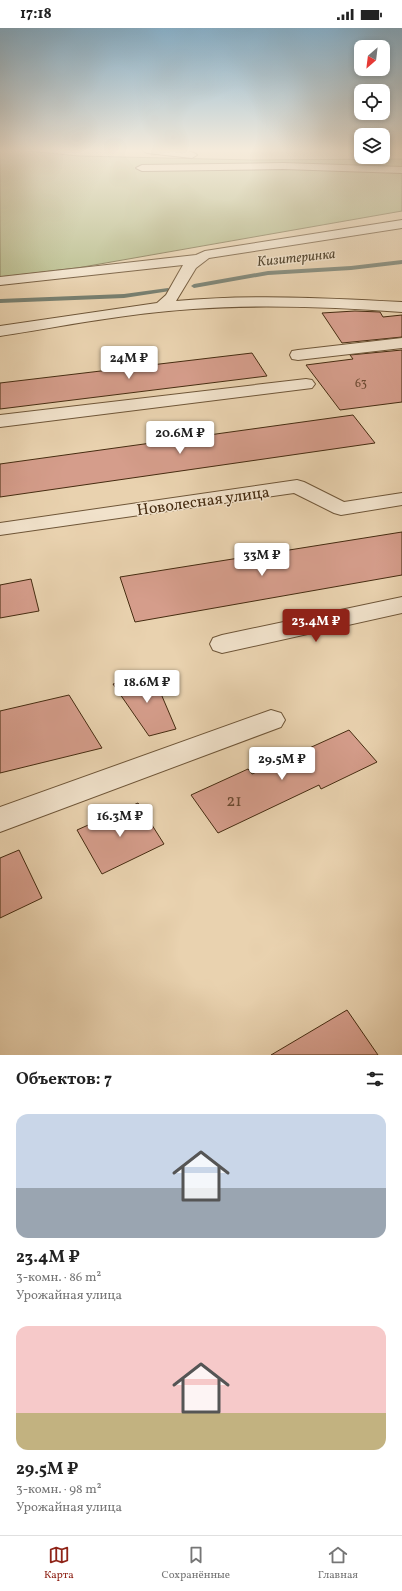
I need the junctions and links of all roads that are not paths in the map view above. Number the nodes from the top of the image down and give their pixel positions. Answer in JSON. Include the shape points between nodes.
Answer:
{"nodes":[{"id":1,"x":402,"y":224,"type":"edge"},
{"id":2,"x":198,"y":259,"type":"junction"},
{"id":3,"x":0,"y":281,"type":"edge"},
{"id":4,"x":162,"y":307,"type":"junction"},
{"id":5,"x":402,"y":307,"type":"edge"},
{"id":6,"x":0,"y":331,"type":"edge"},
{"id":7,"x":402,"y":343,"type":"edge"},
{"id":8,"x":298,"y":355,"type":"dead end"},
{"id":9,"x":306,"y":384,"type":"dead end"},
{"id":10,"x":0,"y":421,"type":"edge"},
{"id":11,"x":402,"y":499,"type":"edge"},
{"id":12,"x":0,"y":529,"type":"edge"},
{"id":13,"x":402,"y":605,"type":"edge"},
{"id":14,"x":222,"y":644,"type":"dead end"},
{"id":15,"x":271,"y":720,"type":"dead end"},
{"id":16,"x":0,"y":820,"type":"edge"}],
"edges":[{"from":1,"to":2,"type":"street","via":[[224,251]]},
{"from":2,"to":3,"type":"street"},
{"from":2,"to":4,"type":"street","via":[[190,265],[172,297]]},
{"from":4,"to":5,"type":"street","via":[[205,302],[273,301]]},
{"from":4,"to":6,"type":"street"},
{"from":7,"to":8,"type":"street"},
{"from":9,"to":10,"type":"street"},
{"from":11,"to":12,"type":"street","name":"Новолесная улица","via":[[341,509],[297,486]]},
{"from":13,"to":14,"type":"street"},
{"from":15,"to":16,"type":"street"}]}
